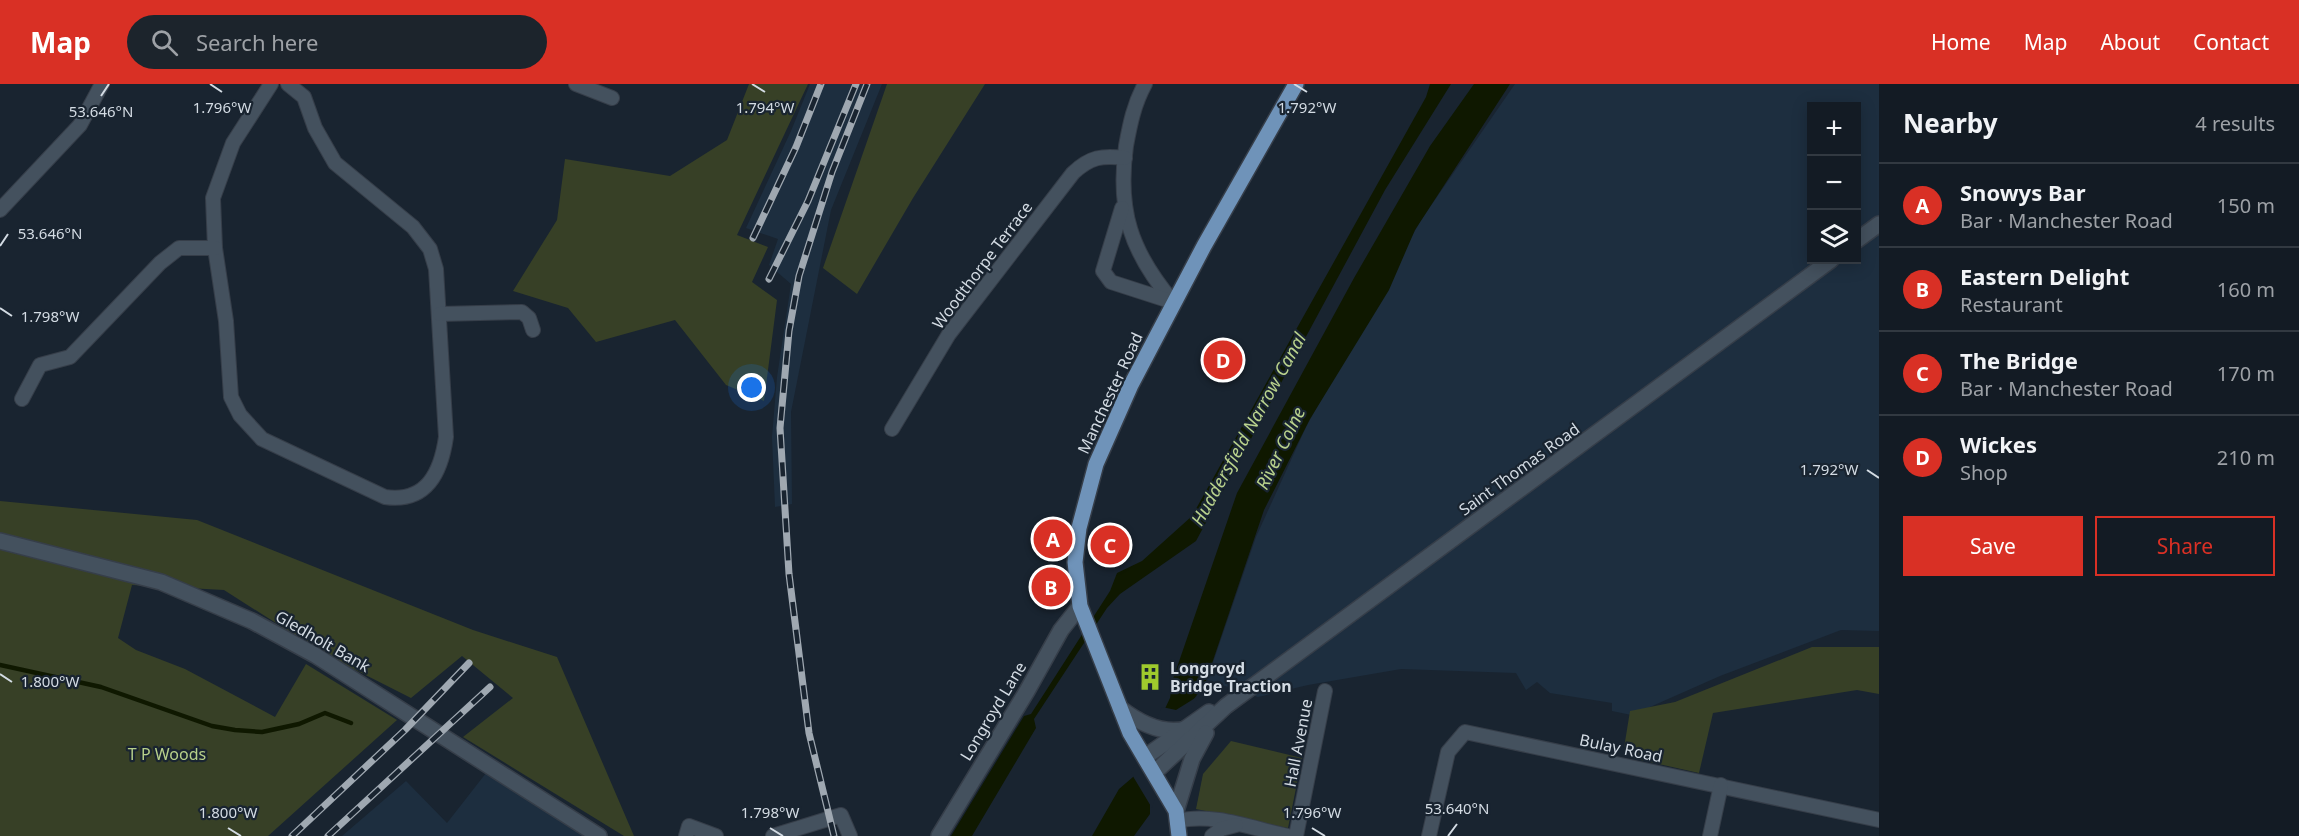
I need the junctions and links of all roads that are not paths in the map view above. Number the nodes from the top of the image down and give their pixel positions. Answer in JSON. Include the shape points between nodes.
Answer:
{"nodes":[{"id":1,"x":102,"y":84,"type":"edge"},
{"id":2,"x":271,"y":84,"type":"edge"},
{"id":3,"x":288,"y":84,"type":"edge"},
{"id":4,"x":576,"y":84,"type":"edge"},
{"id":5,"x":1145,"y":84,"type":"edge"},
{"id":6,"x":1296,"y":84,"type":"edge"},
{"id":7,"x":612,"y":98,"type":"dead end"},
{"id":8,"x":1125,"y":158,"type":"junction"},
{"id":9,"x":1123,"y":204,"type":"junction"},
{"id":10,"x":0,"y":210,"type":"edge"},
{"id":11,"x":1879,"y":224,"type":"edge"},
{"id":12,"x":1861,"y":238,"type":"edge"},
{"id":13,"x":215,"y":248,"type":"junction"},
{"id":14,"x":1826,"y":264,"type":"edge"},
{"id":15,"x":1173,"y":302,"type":"junction"},
{"id":16,"x":440,"y":314,"type":"junction"},
{"id":17,"x":533,"y":330,"type":"dead end"},
{"id":18,"x":22,"y":399,"type":"dead end"},
{"id":19,"x":892,"y":429,"type":"dead end"},
{"id":20,"x":0,"y":541,"type":"edge"},
{"id":21,"x":1082,"y":610,"type":"junction"},
{"id":22,"x":1325,"y":691,"type":"dead end"},
{"id":23,"x":1226,"y":706,"type":"junction"},
{"id":24,"x":1120,"y":708,"type":"junction"},
{"id":25,"x":1214,"y":717,"type":"junction"},
{"id":26,"x":1186,"y":729,"type":"junction"},
{"id":27,"x":1142,"y":753,"type":"junction"},
{"id":28,"x":1158,"y":779,"type":"junction"},
{"id":29,"x":1721,"y":785,"type":"junction"},
{"id":30,"x":1879,"y":820,"type":"edge"},
{"id":31,"x":1178,"y":823,"type":"edge"},
{"id":32,"x":1236,"y":825,"type":"junction"},
{"id":33,"x":599,"y":836,"type":"edge"},
{"id":34,"x":686,"y":836,"type":"edge"},
{"id":35,"x":716,"y":836,"type":"edge"},
{"id":36,"x":773,"y":836,"type":"edge"},
{"id":37,"x":850,"y":836,"type":"edge"},
{"id":38,"x":939,"y":836,"type":"edge"},
{"id":39,"x":1212,"y":836,"type":"edge"},
{"id":40,"x":1288,"y":836,"type":"edge"},
{"id":41,"x":1296,"y":836,"type":"edge"},
{"id":42,"x":1429,"y":836,"type":"edge"},
{"id":43,"x":1710,"y":836,"type":"edge"}],
"edges":[{"from":1,"to":10,"type":"street","via":[[80,125]]},
{"from":2,"to":13,"type":"street","via":[[233,143],[220,172],[213,198]]},
{"from":3,"to":16,"type":"street","via":[[304,97],[334,163],[413,227],[430,249]]},
{"from":4,"to":7,"type":"street"},
{"from":5,"to":8,"type":"street","via":[[1130,117]]},
{"from":6,"to":15,"type":"main road","name":"Manchester Road"},
{"from":8,"to":9,"type":"street"},
{"from":8,"to":19,"type":"street","name":"Woodthorpe Terrace","via":[[1102,155],[1073,173],[949,334]]},
{"from":9,"to":15,"type":"street","via":[[1142,260]]},
{"from":9,"to":15,"type":"street","via":[[1103,272],[1111,282]]},
{"from":11,"to":12,"type":"main road"},
{"from":13,"to":16,"type":"street","via":[[226,321],[231,397],[240,415],[262,439],[385,497],[402,499],[415,494],[435,476],[442,462],[446,437]]},
{"from":13,"to":18,"type":"street","via":[[179,248],[160,262],[70,357],[40,365]]},
{"from":14,"to":23,"type":"main road","name":"Saint Thomas Road"},
{"from":15,"to":21,"type":"main road","name":"Manchester Road","via":[[1092,474],[1075,562]]},
{"from":16,"to":17,"type":"street","via":[[522,312]]},
{"from":20,"to":33,"type":"main road","name":"Gledholt Bank","via":[[161,582],[252,621],[315,654]]},
{"from":21,"to":24,"type":"main road","name":"Manchester Road"},
{"from":21,"to":38,"type":"main road","name":"Longroyd Lane","via":[[1061,630]]},
{"from":22,"to":41,"type":"street","name":"Hall Avenue"},
{"from":23,"to":25,"type":"main road","name":"Saint Thomas Road"},
{"from":23,"to":26,"type":"main road","name":"Saint Thomas Road","via":[[1212,710]]},
{"from":24,"to":26,"type":"main road","via":[[1150,725],[1175,732]]},
{"from":24,"to":27,"type":"main road","name":"Manchester Road"},
{"from":25,"to":28,"type":"main road","name":"Saint Thomas Road","via":[[1175,755]]},
{"from":25,"to":31,"type":"main road","via":[[1192,759]]},
{"from":26,"to":27,"type":"main road","name":"Saint Thomas Road"},
{"from":27,"to":28,"type":"main road","name":"Manchester Road"},
{"from":28,"to":31,"type":"main road","name":"Manchester Road"},
{"from":29,"to":30,"type":"street","name":"Bulay Road"},
{"from":29,"to":42,"type":"street","name":"Bulay Road","via":[[1465,732],[1448,752]]},
{"from":29,"to":43,"type":"street"},
{"from":31,"to":32,"type":"street","via":[[1193,817]]},
{"from":32,"to":39,"type":"street"},
{"from":32,"to":40,"type":"street"},
{"from":34,"to":35,"type":"street","via":[[689,826]]},
{"from":36,"to":37,"type":"street","via":[[841,815]]}]}
